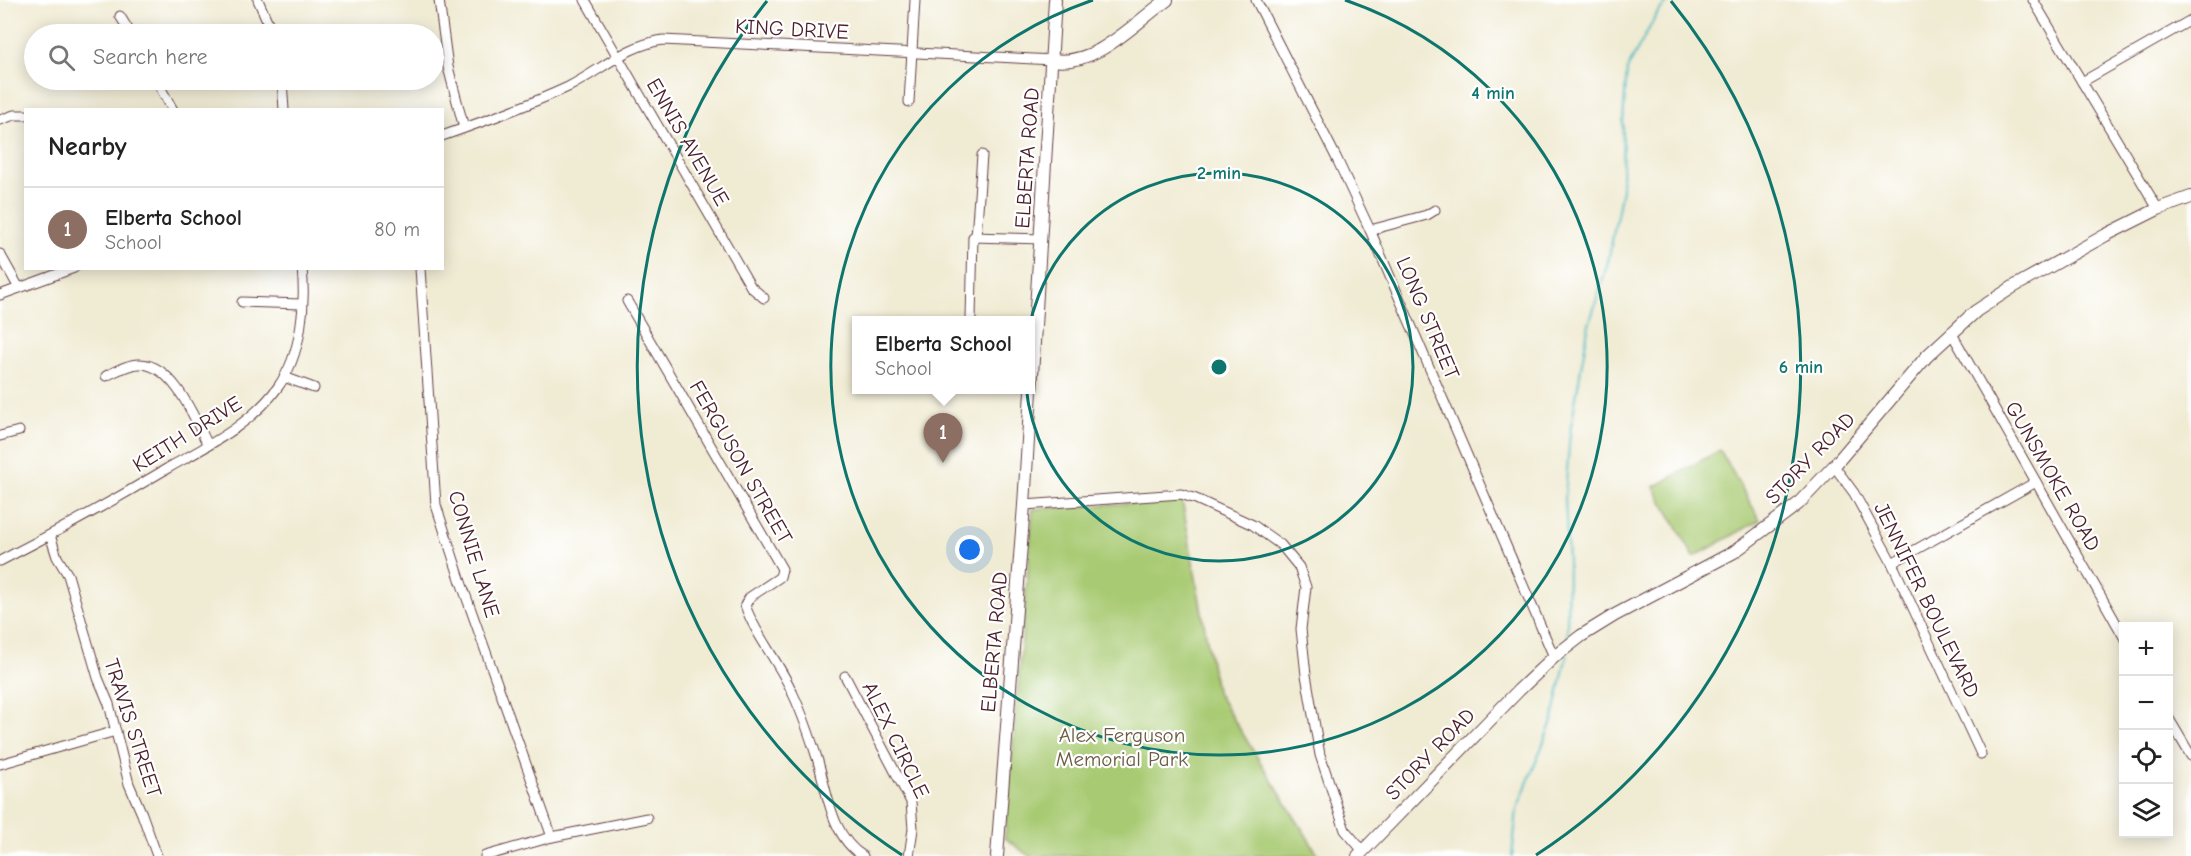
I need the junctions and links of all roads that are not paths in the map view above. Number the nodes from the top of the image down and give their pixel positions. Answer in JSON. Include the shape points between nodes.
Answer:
{"nodes":[{"id":1,"x":258,"y":0,"type":"edge"},
{"id":2,"x":439,"y":0,"type":"edge"},
{"id":3,"x":585,"y":0,"type":"edge"},
{"id":4,"x":915,"y":0,"type":"edge"},
{"id":5,"x":1055,"y":0,"type":"edge"},
{"id":6,"x":1167,"y":0,"type":"edge"},
{"id":7,"x":1256,"y":0,"type":"edge"},
{"id":8,"x":2032,"y":0,"type":"edge"},
{"id":9,"x":120,"y":16,"type":"dead end"},
{"id":10,"x":2191,"y":20,"type":"edge"},
{"id":11,"x":124,"y":24,"type":"edge"},
{"id":12,"x":269,"y":24,"type":"edge"},
{"id":13,"x":442,"y":24,"type":"edge"},
{"id":14,"x":444,"y":37,"type":"edge"},
{"id":15,"x":913,"y":53,"type":"junction"},
{"id":16,"x":617,"y":56,"type":"junction"},
{"id":17,"x":1053,"y":60,"type":"junction"},
{"id":18,"x":2082,"y":82,"type":"junction"},
{"id":19,"x":162,"y":90,"type":"edge"},
{"id":20,"x":283,"y":90,"type":"edge"},
{"id":21,"x":909,"y":102,"type":"dead end"},
{"id":22,"x":172,"y":108,"type":"edge"},
{"id":23,"x":284,"y":108,"type":"edge"},
{"id":24,"x":24,"y":115,"type":"edge"},
{"id":25,"x":0,"y":120,"type":"edge"},
{"id":26,"x":464,"y":128,"type":"junction"},
{"id":27,"x":444,"y":135,"type":"edge"},
{"id":28,"x":982,"y":155,"type":"dead end"},
{"id":29,"x":2191,"y":197,"type":"edge"},
{"id":30,"x":2158,"y":209,"type":"junction"},
{"id":31,"x":1435,"y":210,"type":"dead end"},
{"id":32,"x":1370,"y":230,"type":"junction"},
{"id":33,"x":976,"y":237,"type":"junction"},
{"id":34,"x":1041,"y":239,"type":"junction"},
{"id":35,"x":0,"y":254,"type":"edge"},
{"id":36,"x":68,"y":270,"type":"edge"},
{"id":37,"x":302,"y":270,"type":"edge"},
{"id":38,"x":420,"y":270,"type":"edge"},
{"id":39,"x":19,"y":288,"type":"junction"},
{"id":40,"x":0,"y":295,"type":"edge"},
{"id":41,"x":764,"y":298,"type":"dead end"},
{"id":42,"x":627,"y":301,"type":"dead end"},
{"id":43,"x":242,"y":303,"type":"dead end"},
{"id":44,"x":302,"y":304,"type":"junction"},
{"id":45,"x":971,"y":316,"type":"edge"},
{"id":46,"x":1951,"y":332,"type":"junction"},
{"id":47,"x":1035,"y":333,"type":"edge"},
{"id":48,"x":106,"y":376,"type":"dead end"},
{"id":49,"x":284,"y":377,"type":"junction"},
{"id":50,"x":314,"y":387,"type":"dead end"},
{"id":51,"x":1031,"y":394,"type":"edge"},
{"id":52,"x":19,"y":430,"type":"dead end"},
{"id":53,"x":0,"y":436,"type":"edge"},
{"id":54,"x":208,"y":445,"type":"junction"},
{"id":55,"x":1834,"y":466,"type":"junction"},
{"id":56,"x":2036,"y":482,"type":"junction"},
{"id":57,"x":1024,"y":505,"type":"junction"},
{"id":58,"x":50,"y":535,"type":"junction"},
{"id":59,"x":0,"y":561,"type":"edge"},
{"id":60,"x":1892,"y":562,"type":"junction"},
{"id":61,"x":2119,"y":628,"type":"edge"},
{"id":62,"x":1554,"y":657,"type":"junction"},
{"id":63,"x":845,"y":676,"type":"dead end"},
{"id":64,"x":2173,"y":724,"type":"edge"},
{"id":65,"x":116,"y":730,"type":"junction"},
{"id":66,"x":1981,"y":754,"type":"dead end"},
{"id":67,"x":2191,"y":756,"type":"edge"},
{"id":68,"x":0,"y":764,"type":"edge"},
{"id":69,"x":647,"y":818,"type":"dead end"},
{"id":70,"x":552,"y":837,"type":"junction"},
{"id":71,"x":1361,"y":853,"type":"edge"},
{"id":72,"x":157,"y":856,"type":"edge"},
{"id":73,"x":484,"y":856,"type":"edge"},
{"id":74,"x":862,"y":856,"type":"edge"},
{"id":75,"x":909,"y":856,"type":"edge"},
{"id":76,"x":997,"y":856,"type":"edge"}],
"edges":[{"from":1,"to":12,"type":"street"},
{"from":2,"to":13,"type":"street"},
{"from":3,"to":16,"type":"street","name":"ENNIS AVENUE"},
{"from":4,"to":15,"type":"street"},
{"from":5,"to":17,"type":"street","name":"ELBERTA ROAD"},
{"from":6,"to":17,"type":"street","via":[[1090,54]]},
{"from":7,"to":32,"type":"street","name":"LONG STREET"},
{"from":8,"to":18,"type":"street"},
{"from":9,"to":11,"type":"street"},
{"from":10,"to":18,"type":"street"},
{"from":14,"to":26,"type":"street"},
{"from":15,"to":16,"type":"street","name":"KING DRIVE","via":[[663,40]]},
{"from":15,"to":17,"type":"street","name":"KING DRIVE"},
{"from":15,"to":21,"type":"street"},
{"from":16,"to":26,"type":"street","name":"KING DRIVE","via":[[572,85]]},
{"from":16,"to":41,"type":"street","name":"ENNIS AVENUE","via":[[751,287]]},
{"from":17,"to":34,"type":"street","name":"ELBERTA ROAD"},
{"from":18,"to":30,"type":"street"},
{"from":19,"to":22,"type":"street"},
{"from":20,"to":23,"type":"street"},
{"from":24,"to":25,"type":"street"},
{"from":26,"to":27,"type":"street","name":"KING DRIVE"},
{"from":28,"to":33,"type":"street"},
{"from":29,"to":30,"type":"street","name":"STORY ROAD"},
{"from":30,"to":46,"type":"street","name":"STORY ROAD","via":[[1997,297]]},
{"from":31,"to":32,"type":"street"},
{"from":32,"to":62,"type":"street","name":"LONG STREET"},
{"from":33,"to":34,"type":"street"},
{"from":33,"to":45,"type":"street"},
{"from":34,"to":47,"type":"street","name":"ELBERTA ROAD"},
{"from":35,"to":39,"type":"street"},
{"from":36,"to":39,"type":"street"},
{"from":37,"to":44,"type":"street","name":"KEITH DRIVE"},
{"from":38,"to":70,"type":"street","name":"CONNIE LANE","via":[[436,505]]},
{"from":39,"to":40,"type":"street"},
{"from":42,"to":74,"type":"street","name":"FERGUSON STREET","via":[[782,568],[780,578],[750,597],[745,605],[792,691],[838,825],[847,842]]},
{"from":43,"to":44,"type":"street"},
{"from":44,"to":49,"type":"street","name":"KEITH DRIVE","via":[[297,341]]},
{"from":46,"to":55,"type":"street","name":"STORY ROAD"},
{"from":46,"to":56,"type":"street","name":"GUNSMOKE ROAD"},
{"from":48,"to":54,"type":"street","via":[[142,363],[168,376],[178,386]]},
{"from":49,"to":50,"type":"street"},
{"from":49,"to":54,"type":"street","name":"KEITH DRIVE","via":[[264,405]]},
{"from":51,"to":57,"type":"street","name":"ELBERTA ROAD"},
{"from":52,"to":53,"type":"street"},
{"from":54,"to":58,"type":"street","name":"KEITH DRIVE"},
{"from":55,"to":60,"type":"street","name":"JENNIFER BOULEVARD","via":[[1854,493]]},
{"from":55,"to":62,"type":"street","name":"STORY ROAD","via":[[1798,504],[1755,538],[1615,615]]},
{"from":56,"to":60,"type":"street"},
{"from":56,"to":61,"type":"street","name":"GUNSMOKE ROAD"},
{"from":57,"to":71,"type":"street","via":[[1181,495],[1253,525],[1281,545],[1299,567],[1306,587],[1301,629],[1320,755],[1345,830]]},
{"from":57,"to":76,"type":"street","name":"ELBERTA ROAD"},
{"from":58,"to":59,"type":"street","name":"KEITH DRIVE"},
{"from":58,"to":65,"type":"street","name":"TRAVIS STREET","via":[[68,575]]},
{"from":60,"to":66,"type":"street","name":"JENNIFER BOULEVARD"},
{"from":62,"to":71,"type":"street","name":"STORY ROAD"},
{"from":63,"to":75,"type":"street","name":"ALEX CIRCLE","via":[[911,802]]},
{"from":64,"to":67,"type":"street"},
{"from":65,"to":68,"type":"street"},
{"from":65,"to":72,"type":"street","name":"TRAVIS STREET","via":[[129,784]]},
{"from":69,"to":70,"type":"street"},
{"from":70,"to":73,"type":"street"}]}
